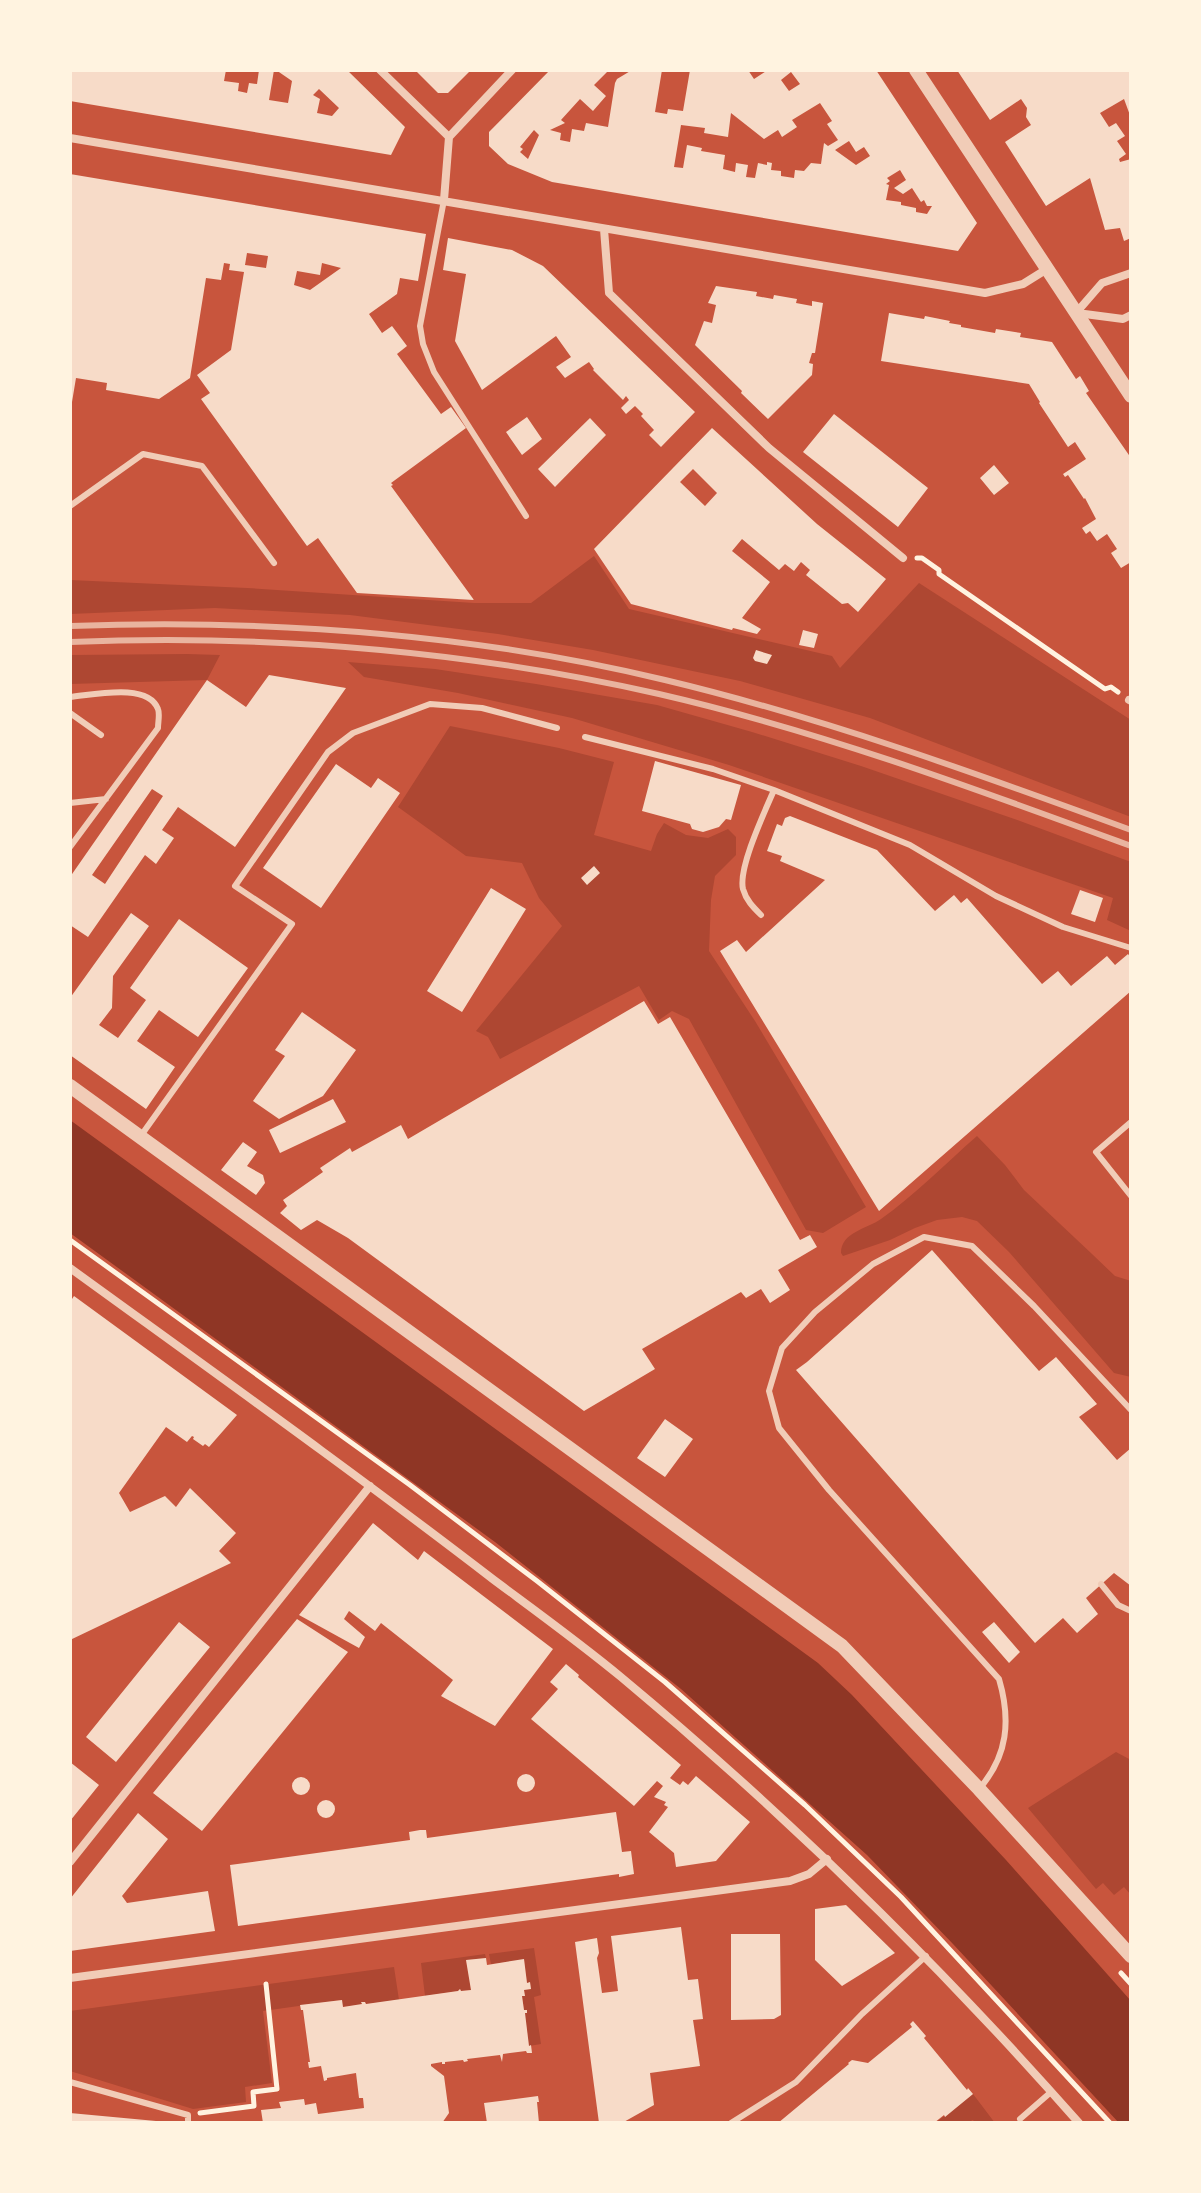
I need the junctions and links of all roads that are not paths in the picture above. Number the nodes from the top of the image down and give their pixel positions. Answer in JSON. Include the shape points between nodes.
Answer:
{"nodes":[{"id":1,"x":380,"y":70,"type":"edge"},
{"id":2,"x":512,"y":70,"type":"edge"},
{"id":3,"x":916,"y":70,"type":"edge"},
{"id":4,"x":449,"y":137,"type":"junction"},
{"id":5,"x":70,"y":138,"type":"edge"},
{"id":6,"x":444,"y":200,"type":"junction"},
{"id":7,"x":604,"y":229,"type":"junction"},
{"id":8,"x":1047,"y":269,"type":"junction"},
{"id":9,"x":1131,"y":273,"type":"edge"},
{"id":10,"x":1076,"y":313,"type":"junction"},
{"id":11,"x":1131,"y":315,"type":"edge"},
{"id":12,"x":1131,"y":396,"type":"edge"},
{"id":13,"x":70,"y":506,"type":"edge"},
{"id":14,"x":526,"y":516,"type":"dead end"},
{"id":15,"x":903,"y":558,"type":"dead end"},
{"id":16,"x":274,"y":563,"type":"dead end"},
{"id":17,"x":70,"y":697,"type":"edge"},
{"id":18,"x":70,"y":713,"type":"edge"},
{"id":19,"x":557,"y":728,"type":"dead end"},
{"id":20,"x":101,"y":735,"type":"dead end"},
{"id":21,"x":585,"y":737,"type":"dead end"},
{"id":22,"x":774,"y":790,"type":"junction"},
{"id":23,"x":106,"y":799,"type":"junction"},
{"id":24,"x":70,"y":803,"type":"edge"},
{"id":25,"x":70,"y":847,"type":"edge"},
{"id":26,"x":761,"y":915,"type":"dead end"},
{"id":27,"x":1131,"y":948,"type":"edge"},
{"id":28,"x":70,"y":1086,"type":"edge"},
{"id":29,"x":1131,"y":1122,"type":"edge"},
{"id":30,"x":140,"y":1137,"type":"junction"},
{"id":31,"x":1131,"y":1196,"type":"edge"},
{"id":32,"x":70,"y":1268,"type":"edge"},
{"id":33,"x":1131,"y":1410,"type":"edge"},
{"id":34,"x":370,"y":1486,"type":"junction"},
{"id":35,"x":1101,"y":1584,"type":"dead end"},
{"id":36,"x":1131,"y":1611,"type":"edge"},
{"id":37,"x":979,"y":1789,"type":"junction"},
{"id":38,"x":827,"y":1859,"type":"junction"},
{"id":39,"x":70,"y":1862,"type":"edge"},
{"id":40,"x":926,"y":1956,"type":"junction"},
{"id":41,"x":1131,"y":1956,"type":"edge"},
{"id":42,"x":70,"y":1978,"type":"edge"},
{"id":43,"x":70,"y":2082,"type":"edge"},
{"id":44,"x":1051,"y":2092,"type":"junction"},
{"id":45,"x":188,"y":2119,"type":"edge"},
{"id":46,"x":1020,"y":2119,"type":"dead end"},
{"id":47,"x":731,"y":2123,"type":"edge"},
{"id":48,"x":1079,"y":2123,"type":"edge"}],
"edges":[{"from":1,"to":4,"type":"street"},
{"from":2,"to":4,"type":"street"},
{"from":3,"to":8,"type":"street"},
{"from":4,"to":6,"type":"street"},
{"from":5,"to":6,"type":"street"},
{"from":6,"to":7,"type":"street"},
{"from":6,"to":14,"type":"lane","via":[[420,326],[423,344],[434,372]]},
{"from":7,"to":8,"type":"street","via":[[985,293],[1023,284]]},
{"from":7,"to":15,"type":"street","via":[[609,293],[769,448]]},
{"from":8,"to":10,"type":"street"},
{"from":9,"to":10,"type":"street","via":[[1102,283]]},
{"from":10,"to":11,"type":"street","via":[[1123,319]]},
{"from":10,"to":12,"type":"street"},
{"from":13,"to":16,"type":"lane","via":[[143,454],[202,466]]},
{"from":17,"to":23,"type":"lane","via":[[135,692],[149,696],[159,710],[158,728]]},
{"from":18,"to":20,"type":"lane"},
{"from":19,"to":30,"type":"lane","via":[[482,708],[430,704],[353,733],[328,752],[235,886],[292,924]]},
{"from":21,"to":22,"type":"lane"},
{"from":22,"to":26,"type":"lane","via":[[742,885]]},
{"from":22,"to":27,"type":"lane","via":[[910,845],[996,896],[1063,927]]},
{"from":23,"to":24,"type":"lane"},
{"from":23,"to":25,"type":"lane"},
{"from":28,"to":30,"type":"street"},
{"from":29,"to":31,"type":"lane","via":[[1096,1152]]},
{"from":30,"to":37,"type":"street","via":[[842,1646]]},
{"from":32,"to":34,"type":"street"},
{"from":33,"to":37,"type":"lane","via":[[972,1246],[924,1237],[873,1264],[815,1312],[782,1348],[769,1391],[779,1428],[999,1679],[1007,1715],[1004,1741],[991,1775]]},
{"from":34,"to":38,"type":"street","via":[[619,1676]]},
{"from":34,"to":39,"type":"street"},
{"from":35,"to":36,"type":"lane","via":[[1118,1605]]},
{"from":37,"to":41,"type":"street"},
{"from":38,"to":40,"type":"street"},
{"from":38,"to":42,"type":"street","via":[[790,1881]]},
{"from":40,"to":44,"type":"street"},
{"from":40,"to":47,"type":"lane","via":[[796,2082]]},
{"from":43,"to":45,"type":"lane"},
{"from":44,"to":46,"type":"lane"},
{"from":44,"to":48,"type":"street"}]}
